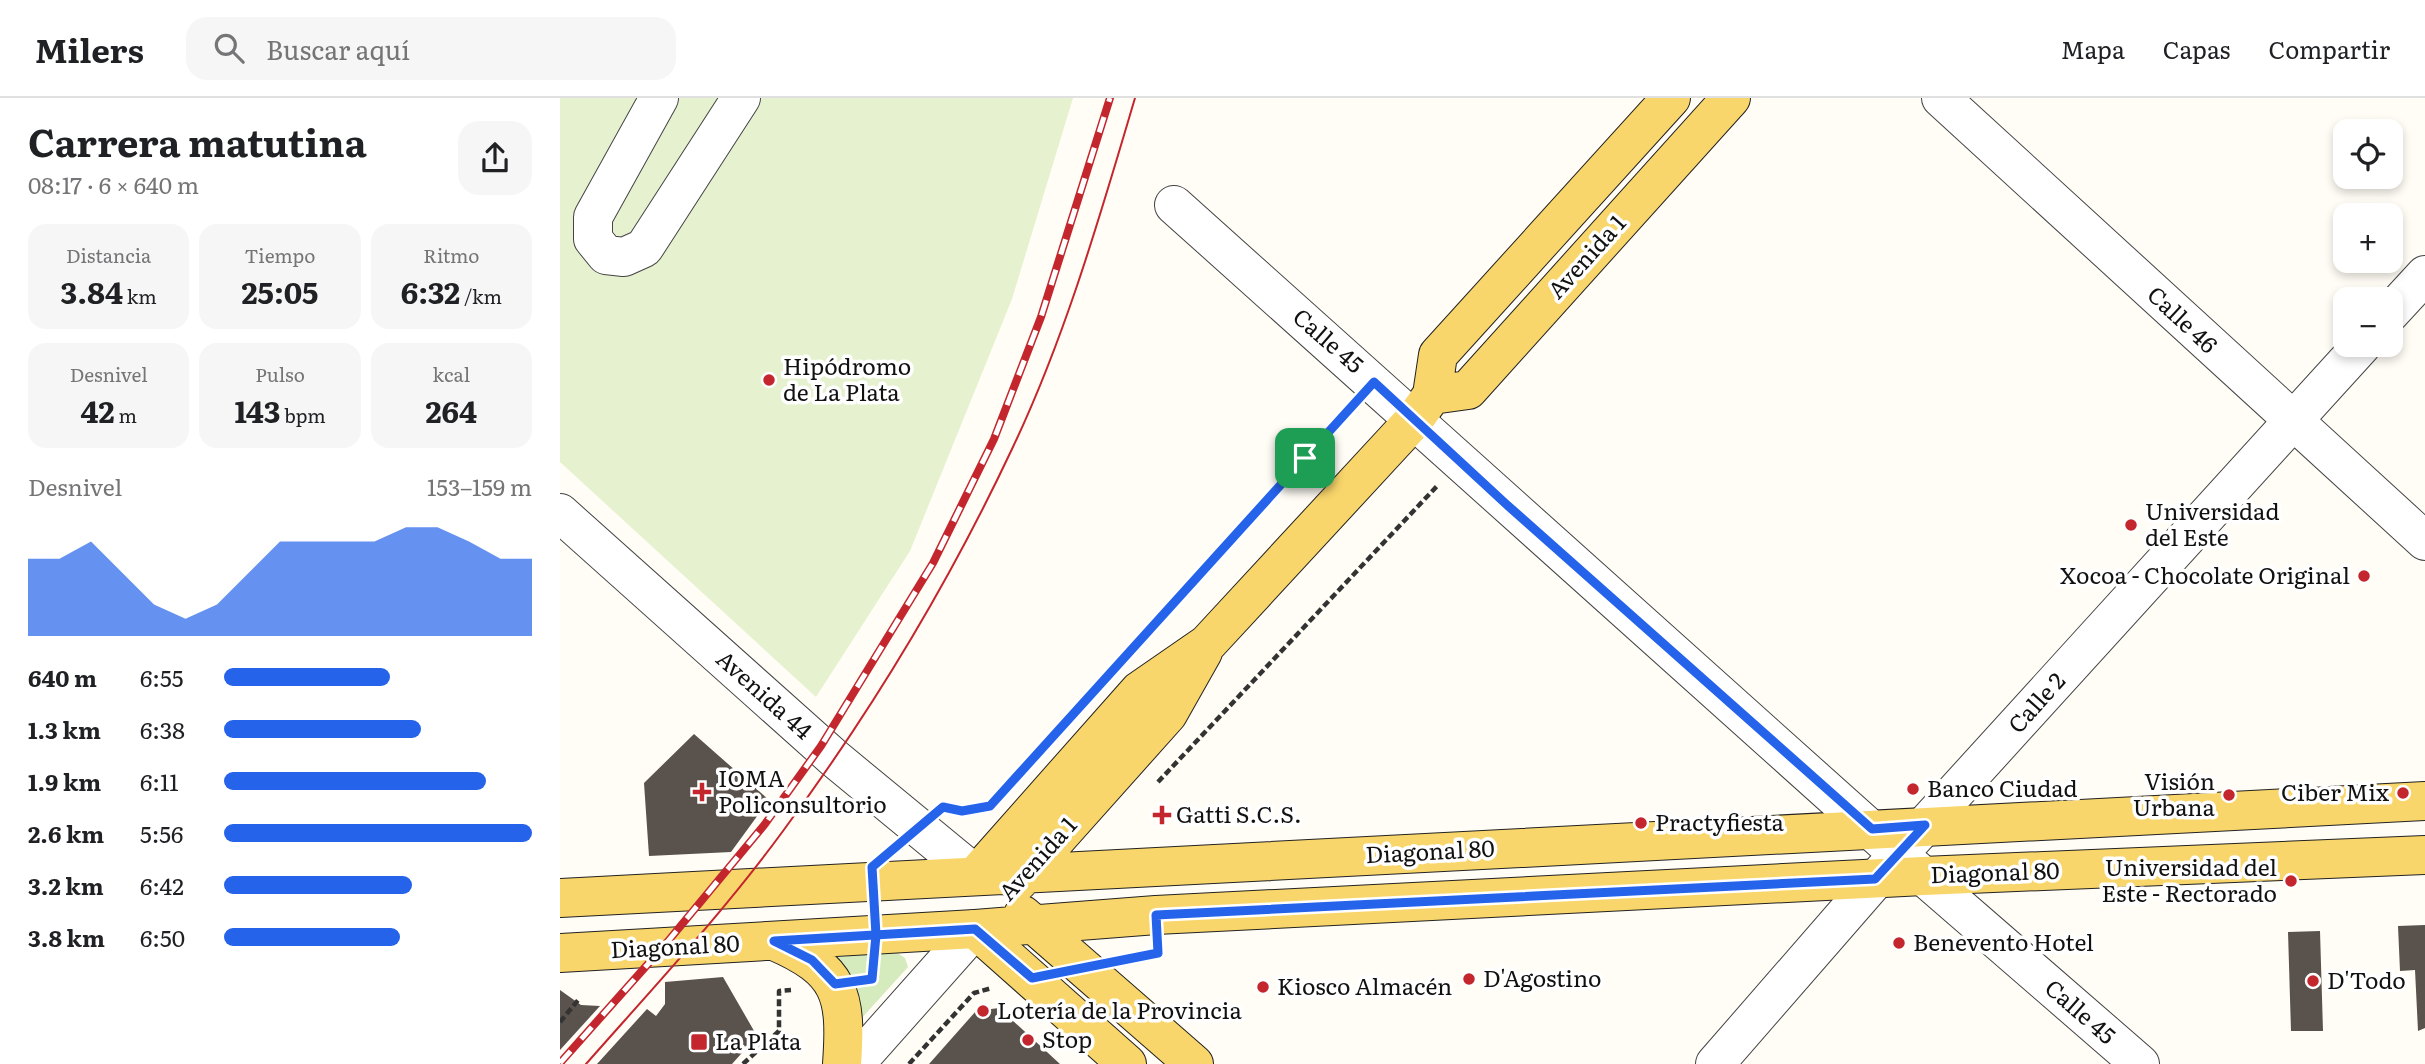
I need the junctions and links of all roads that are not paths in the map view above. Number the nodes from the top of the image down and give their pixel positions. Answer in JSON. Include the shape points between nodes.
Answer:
{"nodes":[{"id":1,"x":659,"y":98,"type":"edge"},
{"id":2,"x":741,"y":98,"type":"edge"},
{"id":3,"x":1671,"y":98,"type":"edge"},
{"id":4,"x":1731,"y":98,"type":"edge"},
{"id":5,"x":1941,"y":98,"type":"edge"},
{"id":6,"x":1174,"y":205,"type":"dead end"},
{"id":7,"x":576,"y":241,"type":"edge"},
{"id":8,"x":2425,"y":275,"type":"edge"},
{"id":9,"x":2403,"y":299,"type":"edge"},
{"id":10,"x":2351,"y":357,"type":"edge"},
{"id":11,"x":1423,"y":408,"type":"junction"},
{"id":12,"x":2293,"y":422,"type":"junction"},
{"id":13,"x":560,"y":513,"type":"edge"},
{"id":14,"x":2425,"y":541,"type":"edge"},
{"id":15,"x":1207,"y":644,"type":"junction"},
{"id":16,"x":2425,"y":801,"type":"edge"},
{"id":17,"x":1925,"y":825,"type":"junction"},
{"id":18,"x":2425,"y":855,"type":"edge"},
{"id":19,"x":1892,"y":860,"type":"junction"},
{"id":20,"x":1002,"y":882,"type":"junction"},
{"id":21,"x":560,"y":898,"type":"edge"},
{"id":22,"x":1035,"y":924,"type":"junction"},
{"id":23,"x":975,"y":929,"type":"junction"},
{"id":24,"x":774,"y":941,"type":"junction"},
{"id":25,"x":560,"y":953,"type":"edge"},
{"id":26,"x":842,"y":1064,"type":"edge"},
{"id":27,"x":855,"y":1064,"type":"edge"},
{"id":28,"x":1127,"y":1064,"type":"edge"},
{"id":29,"x":1194,"y":1064,"type":"edge"},
{"id":30,"x":1715,"y":1064,"type":"edge"},
{"id":31,"x":2140,"y":1064,"type":"edge"}],
"edges":[{"from":1,"to":7,"type":"street"},
{"from":2,"to":7,"type":"street","via":[[644,248],[624,257],[606,255]]},
{"from":3,"to":11,"type":"main road","name":"Avenida 1","via":[[1438,355]]},
{"from":4,"to":11,"type":"main road","name":"Avenida 1","via":[[1468,390]]},
{"from":5,"to":12,"type":"street","name":"Calle 46"},
{"from":6,"to":11,"type":"street","name":"Calle 45","via":[[1374,382]]},
{"from":8,"to":9,"type":"street"},
{"from":10,"to":12,"type":"street","name":"Calle 2"},
{"from":11,"to":15,"type":"main road","name":"Avenida 1"},
{"from":11,"to":19,"type":"street","name":"Calle 45","via":[[1460,462]]},
{"from":12,"to":14,"type":"street","name":"Calle 46"},
{"from":12,"to":17,"type":"street","name":"Calle 2"},
{"from":13,"to":20,"type":"street","name":"Avenida 44","via":[[834,758],[916,826]]},
{"from":15,"to":20,"type":"main road","name":"Avenida 1","via":[[1168,714]]},
{"from":15,"to":20,"type":"main road","name":"Avenida 1","via":[[1139,691]]},
{"from":16,"to":17,"type":"main road","name":"Diagonal 80"},
{"from":17,"to":19,"type":"main road","name":"Diagonal 80"},
{"from":18,"to":19,"type":"main road","name":"Diagonal 80"},
{"from":19,"to":20,"type":"main road","name":"Diagonal 80"},
{"from":19,"to":22,"type":"main road","name":"Diagonal 80"},
{"from":19,"to":30,"type":"street"},
{"from":19,"to":31,"type":"street","name":"Calle 45"},
{"from":20,"to":21,"type":"main road","name":"Diagonal 80"},
{"from":20,"to":22,"type":"main road","name":"Avenida 44"},
{"from":20,"to":23,"type":"main road","name":"Avenida 1"},
{"from":22,"to":23,"type":"main road","name":"Diagonal 80"},
{"from":22,"to":29,"type":"main road","name":"Avenida 44"},
{"from":23,"to":24,"type":"main road","name":"Diagonal 80"},
{"from":23,"to":27,"type":"street","name":"Avenida 1"},
{"from":23,"to":28,"type":"main road"},
{"from":24,"to":25,"type":"main road","name":"Diagonal 80"},
{"from":24,"to":26,"type":"main road","via":[[812,960],[835,984],[842,1013]]}]}
